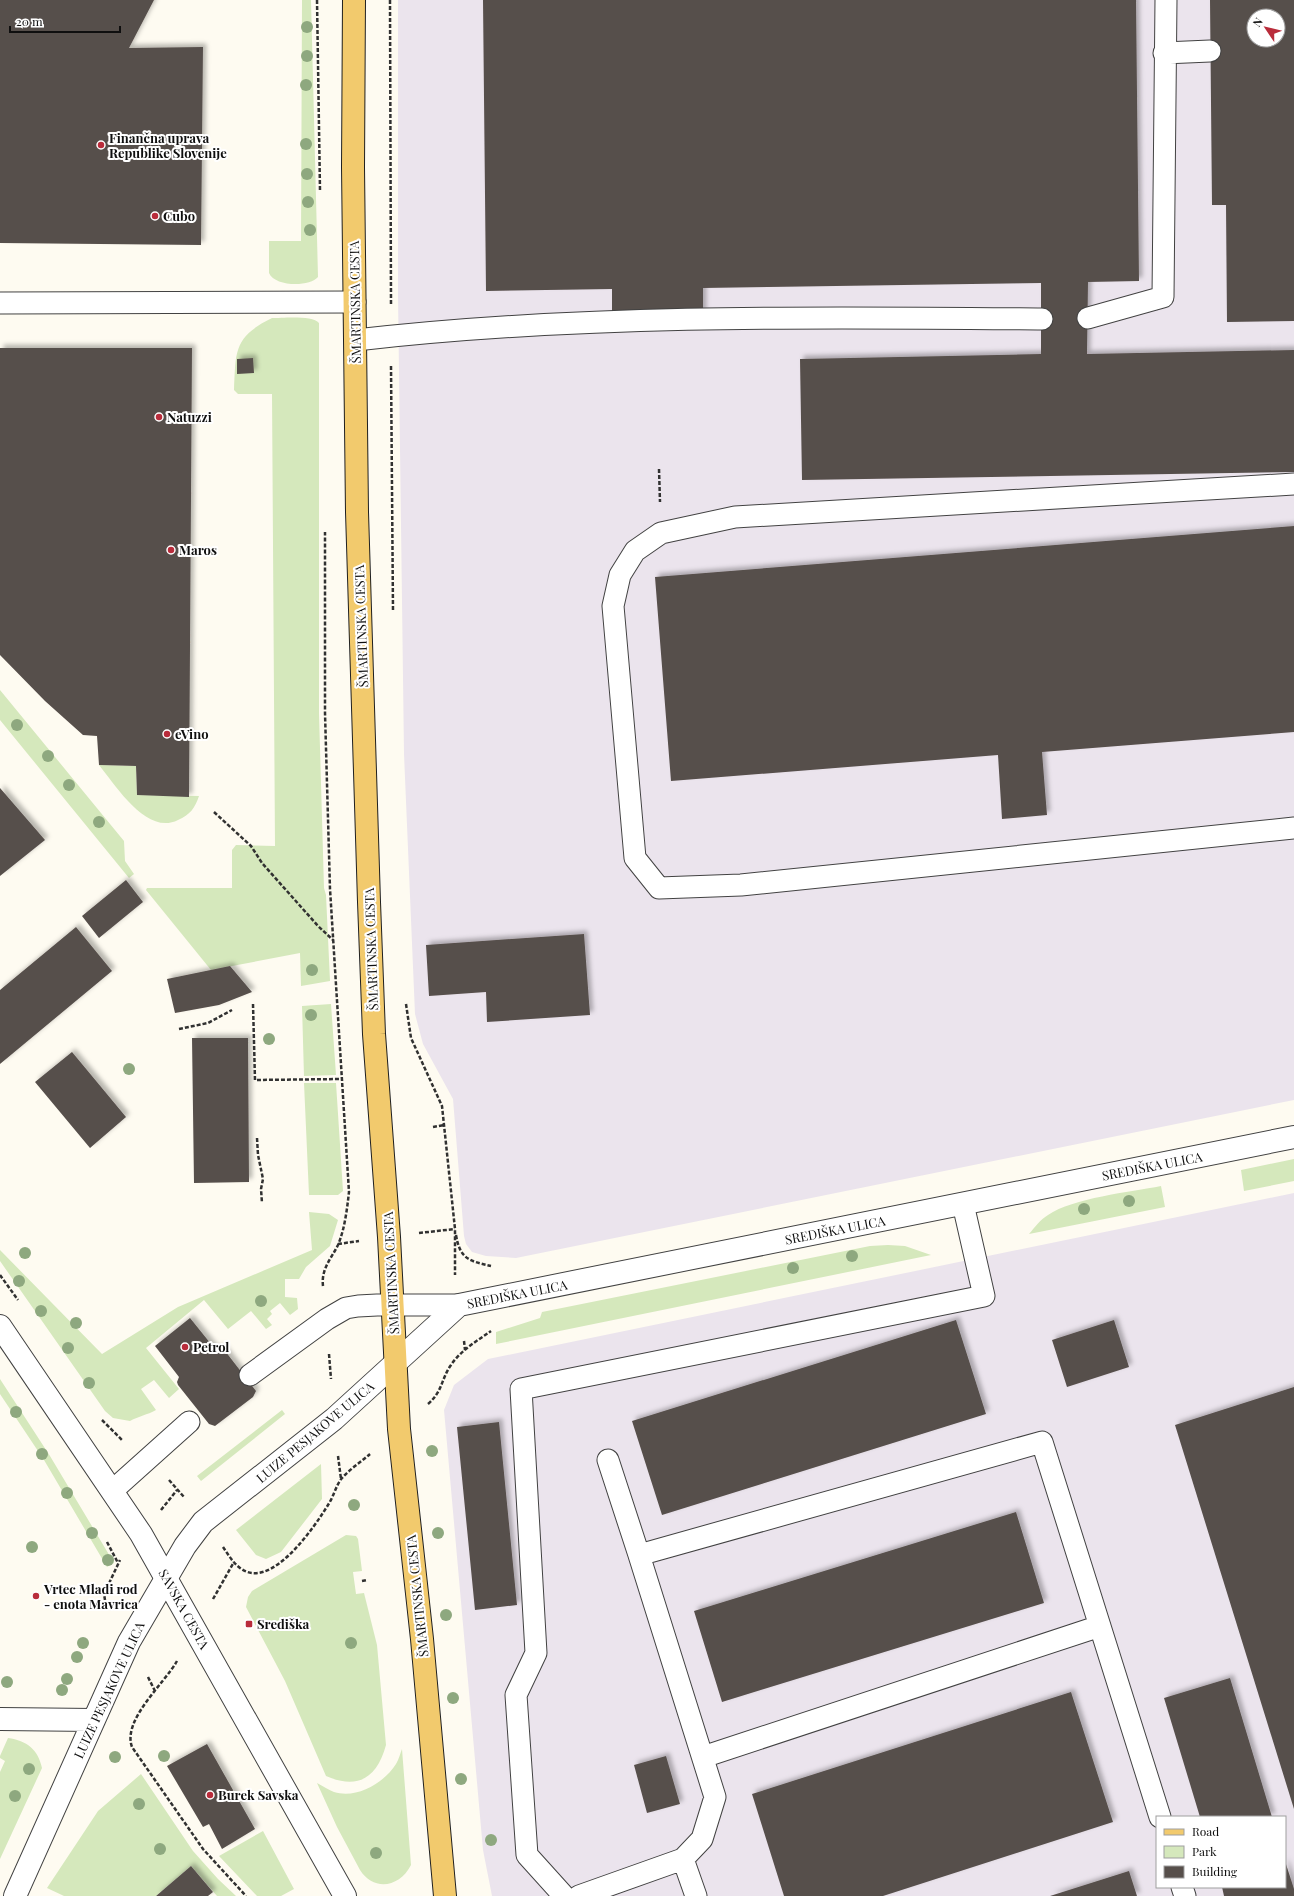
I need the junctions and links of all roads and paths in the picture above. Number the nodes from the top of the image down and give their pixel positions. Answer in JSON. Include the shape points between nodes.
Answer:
{"nodes":[{"id":1,"x":354,"y":0,"type":"edge"},
{"id":2,"x":390,"y":0,"type":"edge"},
{"id":3,"x":1166,"y":0,"type":"edge"},
{"id":4,"x":1210,"y":50,"type":"dead end"},
{"id":5,"x":1164,"y":53,"type":"junction"},
{"id":6,"x":355,"y":302,"type":"junction"},
{"id":7,"x":0,"y":303,"type":"edge"},
{"id":8,"x":1088,"y":318,"type":"dead end"},
{"id":9,"x":1042,"y":319,"type":"dead end"},
{"id":10,"x":391,"y":336,"type":"junction"},
{"id":11,"x":356,"y":340,"type":"junction"},
{"id":12,"x":1294,"y":484,"type":"edge"},
{"id":13,"x":393,"y":615,"type":"dead end"},
{"id":14,"x":214,"y":812,"type":"dead end"},
{"id":15,"x":1294,"y":828,"type":"edge"},
{"id":16,"x":333,"y":940,"type":"dead end"},
{"id":17,"x":405,"y":996,"type":"dead end"},
{"id":18,"x":253,"y":1004,"type":"dead end"},
{"id":19,"x":232,"y":1010,"type":"dead end"},
{"id":20,"x":179,"y":1029,"type":"dead end"},
{"id":21,"x":342,"y":1079,"type":"dead end"},
{"id":22,"x":444,"y":1125,"type":"junction"},
{"id":23,"x":433,"y":1127,"type":"dead end"},
{"id":24,"x":1294,"y":1137,"type":"edge"},
{"id":25,"x":257,"y":1138,"type":"dead end"},
{"id":26,"x":262,"y":1203,"type":"dead end"},
{"id":27,"x":963,"y":1204,"type":"junction"},
{"id":28,"x":454,"y":1267,"type":"dead end"},
{"id":29,"x":459,"y":1305,"type":"junction"},
{"id":30,"x":392,"y":1306,"type":"junction"},
{"id":31,"x":2,"y":1332,"type":"edge"},
{"id":32,"x":465,"y":1350,"type":"dead end"},
{"id":33,"x":329,"y":1352,"type":"dead end"},
{"id":34,"x":396,"y":1363,"type":"junction"},
{"id":35,"x":250,"y":1375,"type":"dead end"},
{"id":36,"x":331,"y":1378,"type":"dead end"},
{"id":37,"x":437,"y":1396,"type":"dead end"},
{"id":38,"x":189,"y":1422,"type":"dead end"},
{"id":39,"x":608,"y":1460,"type":"dead end"},
{"id":40,"x":341,"y":1479,"type":"dead end"},
{"id":41,"x":177,"y":1490,"type":"dead end"},
{"id":42,"x":112,"y":1491,"type":"junction"},
{"id":43,"x":185,"y":1498,"type":"dead end"},
{"id":44,"x":639,"y":1555,"type":"junction"},
{"id":45,"x":118,"y":1563,"type":"dead end"},
{"id":46,"x":166,"y":1576,"type":"junction"},
{"id":47,"x":367,"y":1580,"type":"dead end"},
{"id":48,"x":362,"y":1581,"type":"dead end"},
{"id":49,"x":222,"y":1584,"type":"dead end"},
{"id":50,"x":93,"y":1590,"type":"dead end"},
{"id":51,"x":104,"y":1594,"type":"junction"},
{"id":52,"x":114,"y":1613,"type":"dead end"},
{"id":53,"x":1100,"y":1626,"type":"junction"},
{"id":54,"x":174,"y":1666,"type":"dead end"},
{"id":55,"x":0,"y":1719,"type":"edge"},
{"id":56,"x":94,"y":1720,"type":"junction"},
{"id":57,"x":703,"y":1757,"type":"junction"},
{"id":58,"x":1160,"y":1816,"type":"edge"},
{"id":59,"x":684,"y":1858,"type":"junction"},
{"id":60,"x":14,"y":1896,"type":"edge"},
{"id":61,"x":246,"y":1896,"type":"edge"},
{"id":62,"x":345,"y":1896,"type":"edge"},
{"id":63,"x":445,"y":1896,"type":"edge"},
{"id":64,"x":564,"y":1896,"type":"edge"},
{"id":65,"x":579,"y":1896,"type":"edge"},
{"id":66,"x":696,"y":1896,"type":"edge"}],
"edges":[{"from":1,"to":6,"type":"main road","name":"ŠMARTINSKA CESTA"},
{"from":2,"to":10,"type":"path"},
{"from":3,"to":5,"type":"lane"},
{"from":4,"to":5,"type":"lane"},
{"from":5,"to":8,"type":"lane","via":[[1163,297]]},
{"from":6,"to":7,"type":"lane"},
{"from":6,"to":11,"type":"main road","name":"ŠMARTINSKA CESTA"},
{"from":9,"to":10,"type":"lane","via":[[757,317],[500,326]]},
{"from":10,"to":11,"type":"lane"},
{"from":10,"to":13,"type":"path"},
{"from":11,"to":30,"type":"main road","name":"ŠMARTINSKA CESTA","via":[[357,512],[368,902]]},
{"from":12,"to":15,"type":"lane","via":[[735,517],[661,533],[635,551],[620,575],[613,606],[635,858],[659,888],[741,884]]},
{"from":14,"to":16,"type":"path","via":[[251,846],[287,892]]},
{"from":17,"to":22,"type":"path","via":[[411,1038],[418,1058],[436,1090],[442,1106]]},
{"from":18,"to":21,"type":"path","via":[[255,1080]]},
{"from":19,"to":20,"type":"path","via":[[208,1023]]},
{"from":22,"to":23,"type":"path"},
{"from":22,"to":28,"type":"path","via":[[454,1229]]},
{"from":24,"to":27,"type":"street","name":"SREDIŠKA ULICA"},
{"from":25,"to":26,"type":"path","via":[[263,1179]]},
{"from":27,"to":29,"type":"street","name":"SREDIŠKA ULICA"},
{"from":27,"to":64,"type":"lane","via":[[984,1296],[521,1389],[536,1653],[516,1695],[527,1855]]},
{"from":29,"to":30,"type":"lane"},
{"from":29,"to":34,"type":"street","name":"SREDIŠKA ULICA"},
{"from":30,"to":34,"type":"main road","name":"ŠMARTINSKA CESTA"},
{"from":30,"to":35,"type":"lane","via":[[346,1308]]},
{"from":31,"to":42,"type":"street","name":"SAVSKA CESTA"},
{"from":32,"to":37,"type":"path","via":[[448,1369]]},
{"from":33,"to":36,"type":"path"},
{"from":34,"to":46,"type":"street","name":"LUIZE PESJAKOVE ULICA","via":[[334,1420],[203,1522]]},
{"from":34,"to":63,"type":"main road","name":"ŠMARTINSKA CESTA","via":[[399,1429],[422,1640]]},
{"from":38,"to":42,"type":"lane"},
{"from":39,"to":44,"type":"lane"},
{"from":40,"to":49,"type":"path","via":[[329,1504],[288,1557],[264,1571],[255,1573],[240,1568],[234,1562]]},
{"from":41,"to":43,"type":"path"},
{"from":42,"to":46,"type":"street","name":"SAVSKA CESTA"},
{"from":44,"to":53,"type":"lane","via":[[1042,1442]]},
{"from":44,"to":57,"type":"lane"},
{"from":45,"to":51,"type":"path"},
{"from":46,"to":56,"type":"street","name":"LUIZE PESJAKOVE ULICA","via":[[128,1642]]},
{"from":46,"to":62,"type":"street","name":"SAVSKA CESTA"},
{"from":47,"to":48,"type":"path"},
{"from":50,"to":51,"type":"path"},
{"from":51,"to":52,"type":"path"},
{"from":53,"to":57,"type":"lane"},
{"from":53,"to":58,"type":"lane"},
{"from":54,"to":61,"type":"path","via":[[131,1728],[132,1748],[203,1849]]},
{"from":55,"to":56,"type":"street"},
{"from":56,"to":60,"type":"street","name":"LUIZE PESJAKOVE ULICA"},
{"from":57,"to":59,"type":"lane","via":[[715,1796],[702,1839]]},
{"from":59,"to":65,"type":"lane"},
{"from":59,"to":66,"type":"lane"}]}
